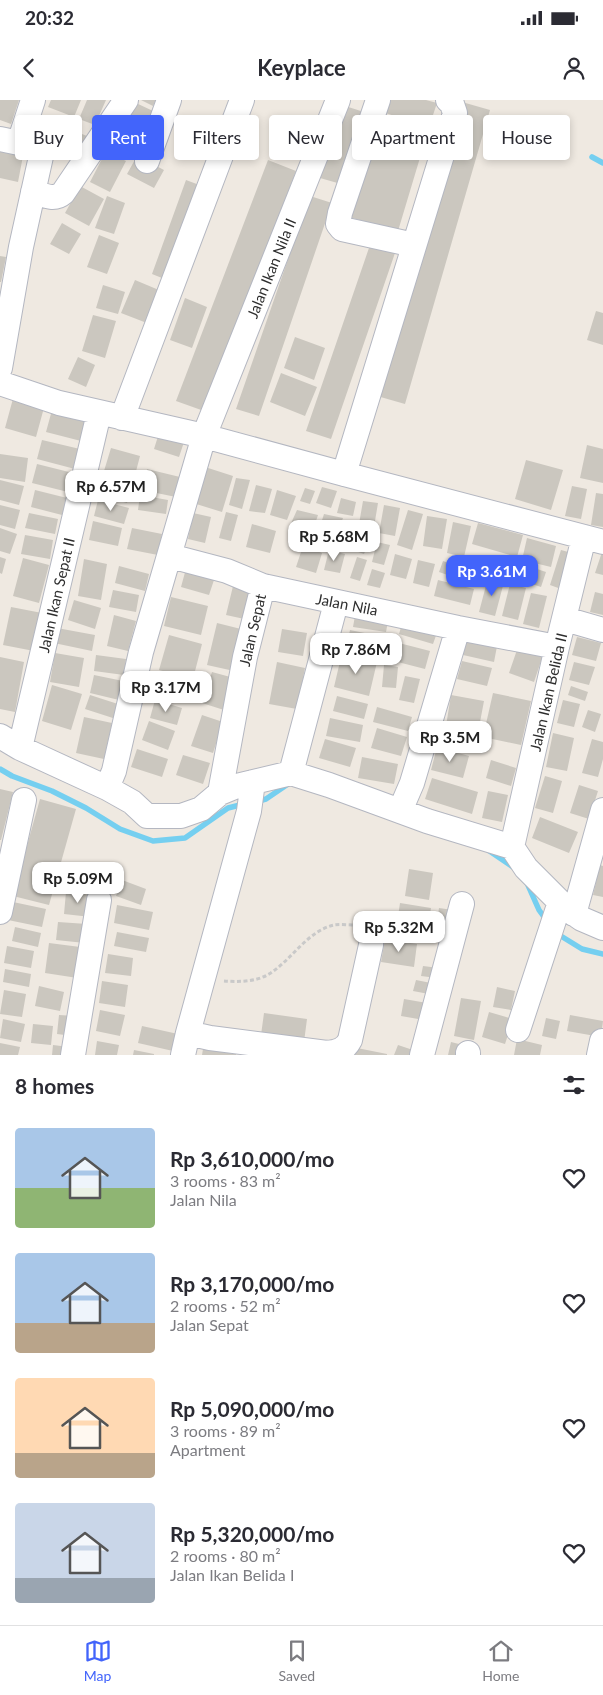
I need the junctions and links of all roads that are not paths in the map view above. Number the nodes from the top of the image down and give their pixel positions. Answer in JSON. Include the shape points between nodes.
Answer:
{"nodes":[{"id":1,"x":33,"y":100,"type":"edge"},
{"id":2,"x":126,"y":100,"type":"edge"},
{"id":3,"x":169,"y":100,"type":"edge"},
{"id":4,"x":242,"y":100,"type":"edge"},
{"id":5,"x":338,"y":100,"type":"edge"},
{"id":6,"x":378,"y":100,"type":"edge"},
{"id":7,"x":448,"y":100,"type":"edge"},
{"id":8,"x":29,"y":115,"type":"edge"},
{"id":9,"x":24,"y":160,"type":"edge"},
{"id":10,"x":148,"y":161,"type":"dead end"},
{"id":11,"x":33,"y":192,"type":"junction"},
{"id":12,"x":11,"y":245,"type":"edge"},
{"id":13,"x":414,"y":245,"type":"junction"},
{"id":14,"x":0,"y":368,"type":"edge"},
{"id":15,"x":0,"y":383,"type":"edge"},
{"id":16,"x":99,"y":413,"type":"junction"},
{"id":17,"x":122,"y":418,"type":"junction"},
{"id":18,"x":204,"y":436,"type":"junction"},
{"id":19,"x":344,"y":474,"type":"junction"},
{"id":20,"x":594,"y":539,"type":"edge"},
{"id":21,"x":170,"y":556,"type":"junction"},
{"id":22,"x":263,"y":586,"type":"junction"},
{"id":23,"x":336,"y":602,"type":"junction"},
{"id":24,"x":565,"y":619,"type":"junction"},
{"id":25,"x":458,"y":628,"type":"junction"},
{"id":26,"x":603,"y":630,"type":"edge"},
{"id":27,"x":557,"y":647,"type":"junction"},
{"id":28,"x":0,"y":736,"type":"edge"},
{"id":29,"x":20,"y":748,"type":"junction"},
{"id":30,"x":291,"y":773,"type":"junction"},
{"id":31,"x":253,"y":785,"type":"junction"},
{"id":32,"x":107,"y":788,"type":"junction"},
{"id":33,"x":220,"y":792,"type":"junction"},
{"id":34,"x":24,"y":800,"type":"dead end"},
{"id":35,"x":603,"y":810,"type":"edge"},
{"id":36,"x":400,"y":811,"type":"junction"},
{"id":37,"x":512,"y":847,"type":"junction"},
{"id":38,"x":99,"y":900,"type":"dead end"},
{"id":39,"x":462,"y":904,"type":"dead end"},
{"id":40,"x":564,"y":909,"type":"junction"},
{"id":41,"x":0,"y":912,"type":"edge"},
{"id":42,"x":603,"y":928,"type":"edge"},
{"id":43,"x":372,"y":934,"type":"road end"},
{"id":44,"x":518,"y":1030,"type":"dead end"},
{"id":45,"x":186,"y":1044,"type":"edge"},
{"id":46,"x":73,"y":1055,"type":"edge"},
{"id":47,"x":422,"y":1055,"type":"edge"}],
"edges":[{"from":1,"to":8,"type":"street"},
{"from":2,"to":11,"type":"street","via":[[63,193],[53,198]]},
{"from":3,"to":10,"type":"street"},
{"from":4,"to":17,"type":"street"},
{"from":5,"to":18,"type":"street","name":"Jalan Ikan Nila II"},
{"from":6,"to":13,"type":"street","via":[[338,224],[342,229]]},
{"from":7,"to":13,"type":"street","via":[[454,112]]},
{"from":9,"to":11,"type":"street"},
{"from":11,"to":12,"type":"street"},
{"from":12,"to":14,"type":"street"},
{"from":13,"to":19,"type":"street"},
{"from":15,"to":16,"type":"street"},
{"from":16,"to":17,"type":"street"},
{"from":16,"to":29,"type":"street","name":"Jalan Ikan Sepat II"},
{"from":17,"to":18,"type":"street"},
{"from":18,"to":19,"type":"street"},
{"from":18,"to":21,"type":"street","name":"Jalan Ikan Nila II"},
{"from":19,"to":20,"type":"street"},
{"from":20,"to":24,"type":"street","name":"Jalan Ikan Belida II"},
{"from":21,"to":22,"type":"street","name":"Jalan Nila","via":[[228,571]]},
{"from":21,"to":32,"type":"street","name":"Jalan Ikan Nila II","via":[[141,652],[114,771]]},
{"from":22,"to":23,"type":"street","name":"Jalan Nila"},
{"from":22,"to":33,"type":"street","name":"Jalan Sepat","via":[[245,657]]},
{"from":23,"to":25,"type":"street","name":"Jalan Nila"},
{"from":23,"to":30,"type":"street"},
{"from":24,"to":26,"type":"street"},
{"from":24,"to":27,"type":"street","name":"Jalan Ikan Belida II"},
{"from":25,"to":27,"type":"street","name":"Jalan Nila"},
{"from":25,"to":36,"type":"street","via":[[412,783]]},
{"from":27,"to":37,"type":"street","name":"Jalan Ikan Belida II"},
{"from":28,"to":29,"type":"street"},
{"from":29,"to":32,"type":"street"},
{"from":30,"to":31,"type":"street"},
{"from":30,"to":36,"type":"street"},
{"from":31,"to":33,"type":"street"},
{"from":31,"to":45,"type":"street","via":[[249,811]]},
{"from":32,"to":33,"type":"street","via":[[132,802],[147,816],[181,816],[201,810]]},
{"from":34,"to":41,"type":"street"},
{"from":35,"to":40,"type":"street"},
{"from":36,"to":37,"type":"street"},
{"from":37,"to":40,"type":"street","via":[[526,868]]},
{"from":38,"to":46,"type":"street"},
{"from":39,"to":47,"type":"street"},
{"from":40,"to":42,"type":"street"},
{"from":40,"to":44,"type":"street","via":[[548,935]]},
{"from":43,"to":45,"type":"street","via":[[350,1040],[342,1049],[327,1052],[210,1038]]}]}
